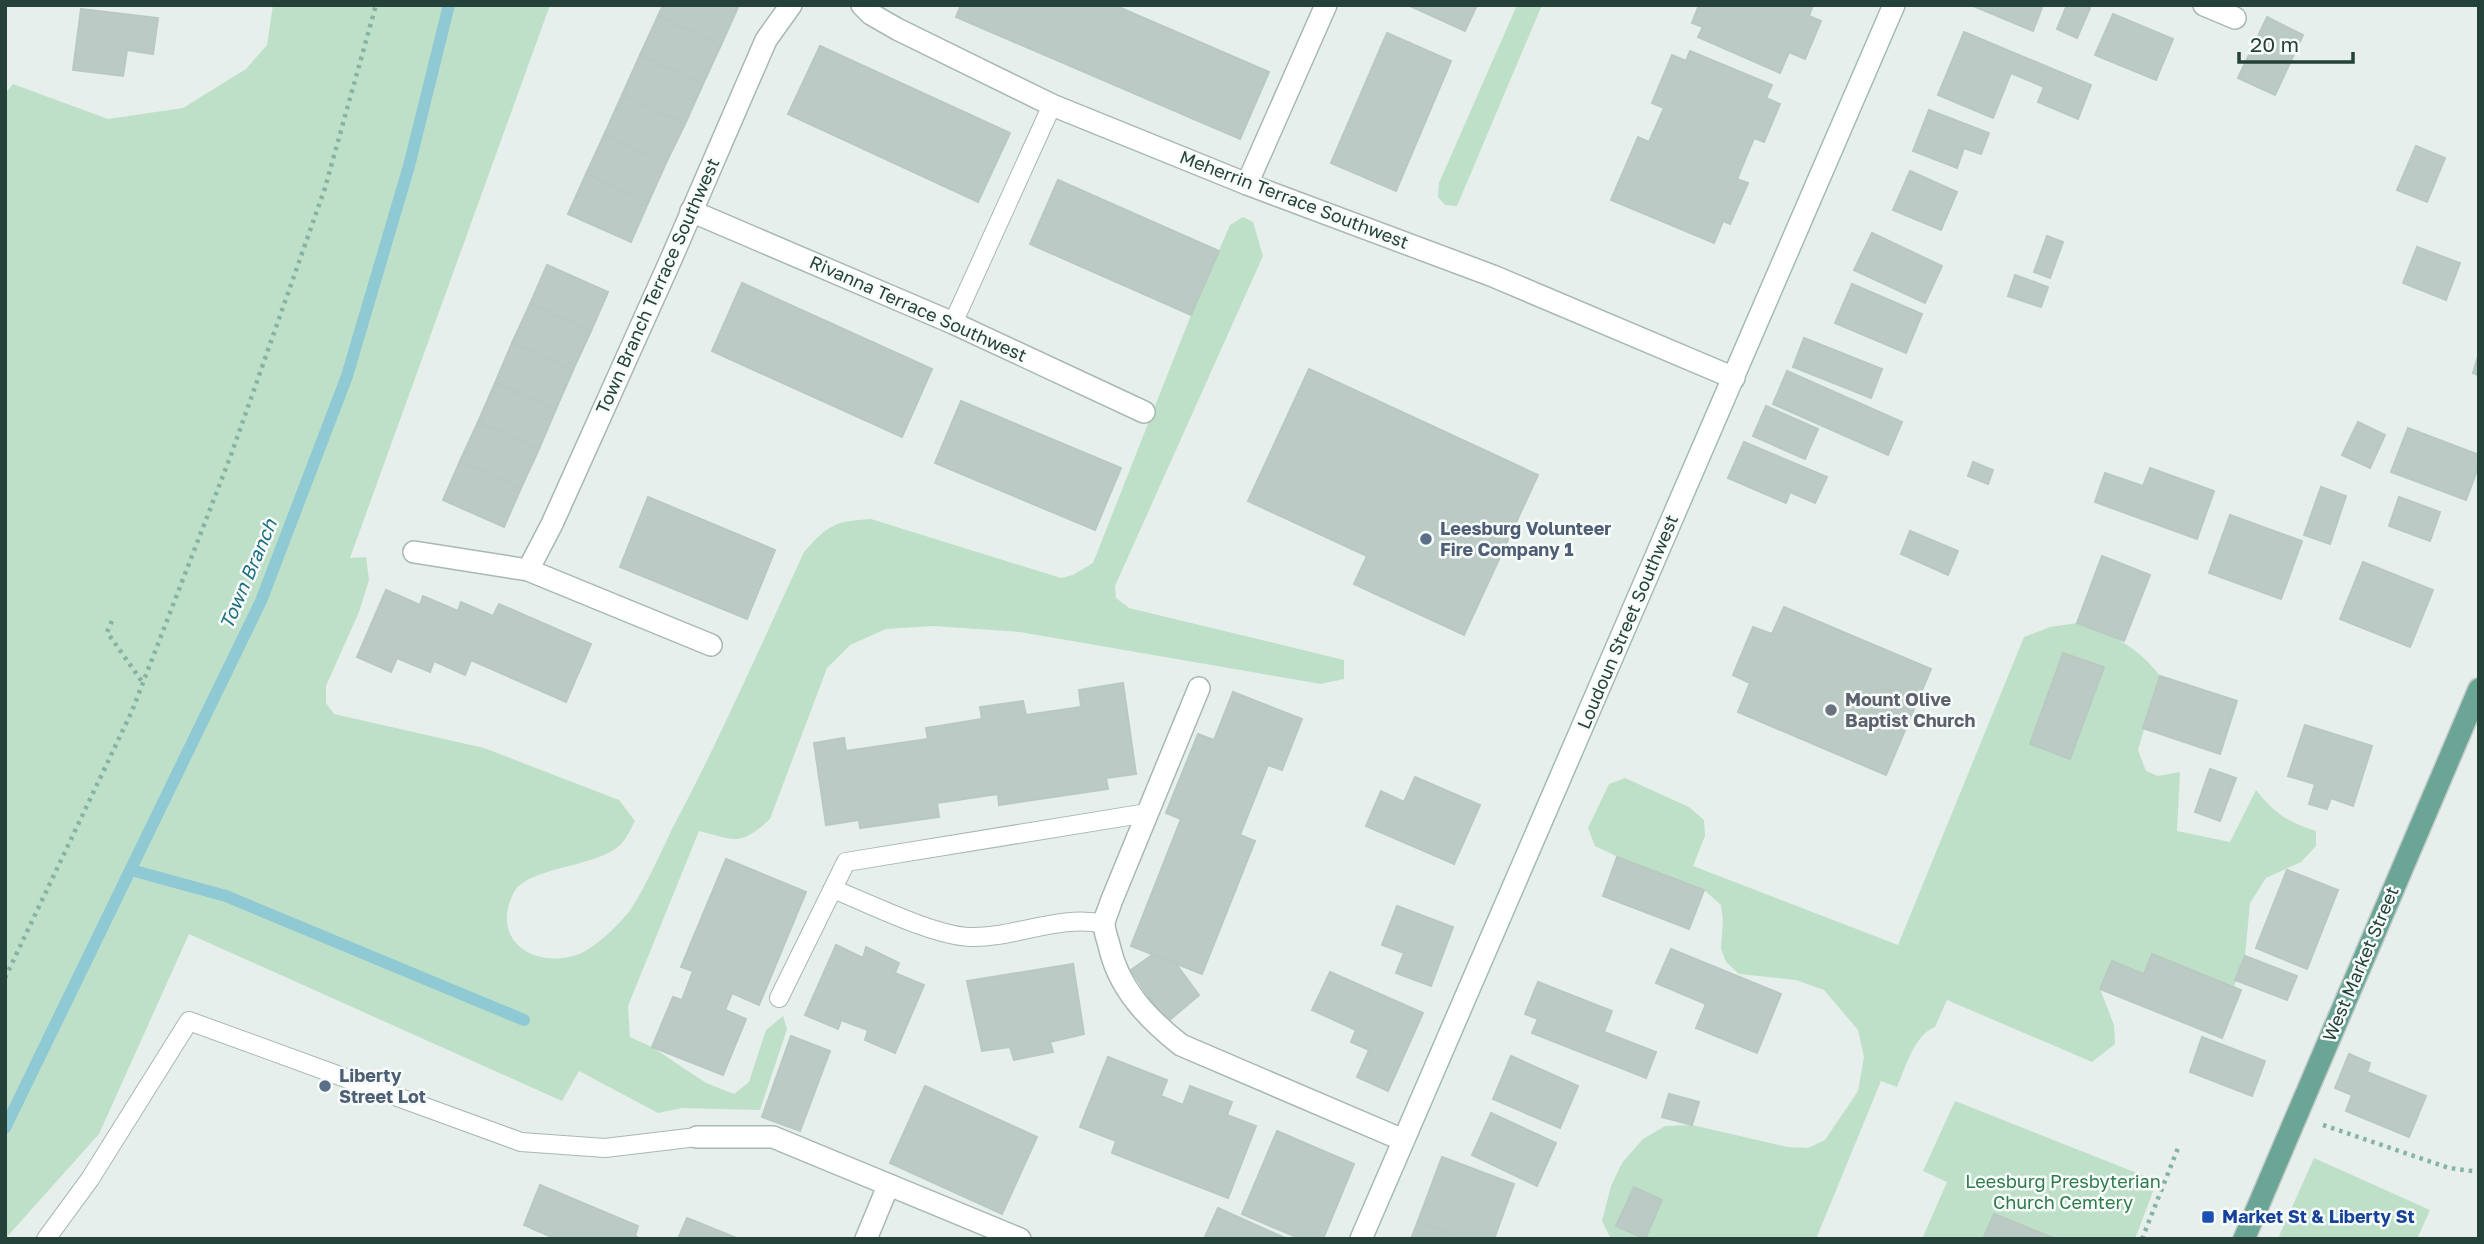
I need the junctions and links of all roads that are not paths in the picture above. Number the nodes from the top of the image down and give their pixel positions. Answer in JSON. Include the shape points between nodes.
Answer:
{"nodes":[{"id":1,"x":792,"y":5,"type":"edge"},
{"id":2,"x":862,"y":5,"type":"edge"},
{"id":3,"x":1326,"y":5,"type":"edge"},
{"id":4,"x":1894,"y":5,"type":"edge"},
{"id":5,"x":2204,"y":5,"type":"edge"},
{"id":6,"x":2235,"y":18,"type":"dead end"},
{"id":7,"x":1052,"y":105,"type":"junction"},
{"id":8,"x":1247,"y":184,"type":"junction"},
{"id":9,"x":691,"y":211,"type":"junction"},
{"id":10,"x":953,"y":323,"type":"junction"},
{"id":11,"x":1734,"y":378,"type":"junction"},
{"id":12,"x":1144,"y":412,"type":"dead end"},
{"id":13,"x":414,"y":552,"type":"dead end"},
{"id":14,"x":528,"y":570,"type":"junction"},
{"id":15,"x":711,"y":645,"type":"dead end"},
{"id":16,"x":1199,"y":688,"type":"dead end"},
{"id":17,"x":2479,"y":689,"type":"edge"},
{"id":18,"x":1147,"y":813,"type":"junction"},
{"id":19,"x":833,"y":889,"type":"junction"},
{"id":20,"x":1104,"y":924,"type":"junction"},
{"id":21,"x":779,"y":998,"type":"dead end"},
{"id":22,"x":697,"y":1137,"type":"joint"},
{"id":23,"x":1403,"y":1140,"type":"junction"},
{"id":24,"x":888,"y":1186,"type":"junction"},
{"id":25,"x":46,"y":1239,"type":"edge"},
{"id":26,"x":866,"y":1239,"type":"edge"},
{"id":27,"x":1020,"y":1239,"type":"edge"},
{"id":28,"x":1361,"y":1239,"type":"edge"},
{"id":29,"x":2244,"y":1239,"type":"edge"}],
"edges":[{"from":1,"to":9,"type":"street","name":"Town Branch Terrace Southwest","via":[[766,40]]},
{"from":2,"to":7,"type":"street","name":"Meherrin Terrace Southwest","via":[[897,29]]},
{"from":3,"to":8,"type":"street"},
{"from":4,"to":11,"type":"street","name":"Loudoun Street Southwest"},
{"from":5,"to":6,"type":"street"},
{"from":7,"to":8,"type":"street","name":"Meherrin Terrace Southwest"},
{"from":7,"to":10,"type":"lane"},
{"from":8,"to":11,"type":"street","name":"Meherrin Terrace Southwest","via":[[1493,276]]},
{"from":9,"to":10,"type":"street","name":"Rivanna Terrace Southwest"},
{"from":9,"to":14,"type":"street","name":"Town Branch Terrace Southwest"},
{"from":10,"to":12,"type":"street","name":"Rivanna Terrace Southwest"},
{"from":11,"to":23,"type":"street","name":"Loudoun Street Southwest"},
{"from":13,"to":14,"type":"street"},
{"from":14,"to":15,"type":"street"},
{"from":16,"to":18,"type":"street"},
{"from":17,"to":29,"type":"main road","name":"West Market Street"},
{"from":18,"to":19,"type":"lane","via":[[846,862]]},
{"from":18,"to":20,"type":"street"},
{"from":19,"to":20,"type":"lane","via":[[926,926],[968,937],[1085,920]]},
{"from":19,"to":21,"type":"lane"},
{"from":20,"to":23,"type":"street","via":[[1111,957],[1125,985],[1142,1010],[1181,1045]]},
{"from":22,"to":24,"type":"street","via":[[773,1137]]},
{"from":22,"to":25,"type":"lane","via":[[605,1148],[521,1142],[189,1021],[90,1179]]},
{"from":23,"to":28,"type":"street","name":"Loudoun Street Southwest"},
{"from":24,"to":26,"type":"street"},
{"from":24,"to":27,"type":"street"}]}
